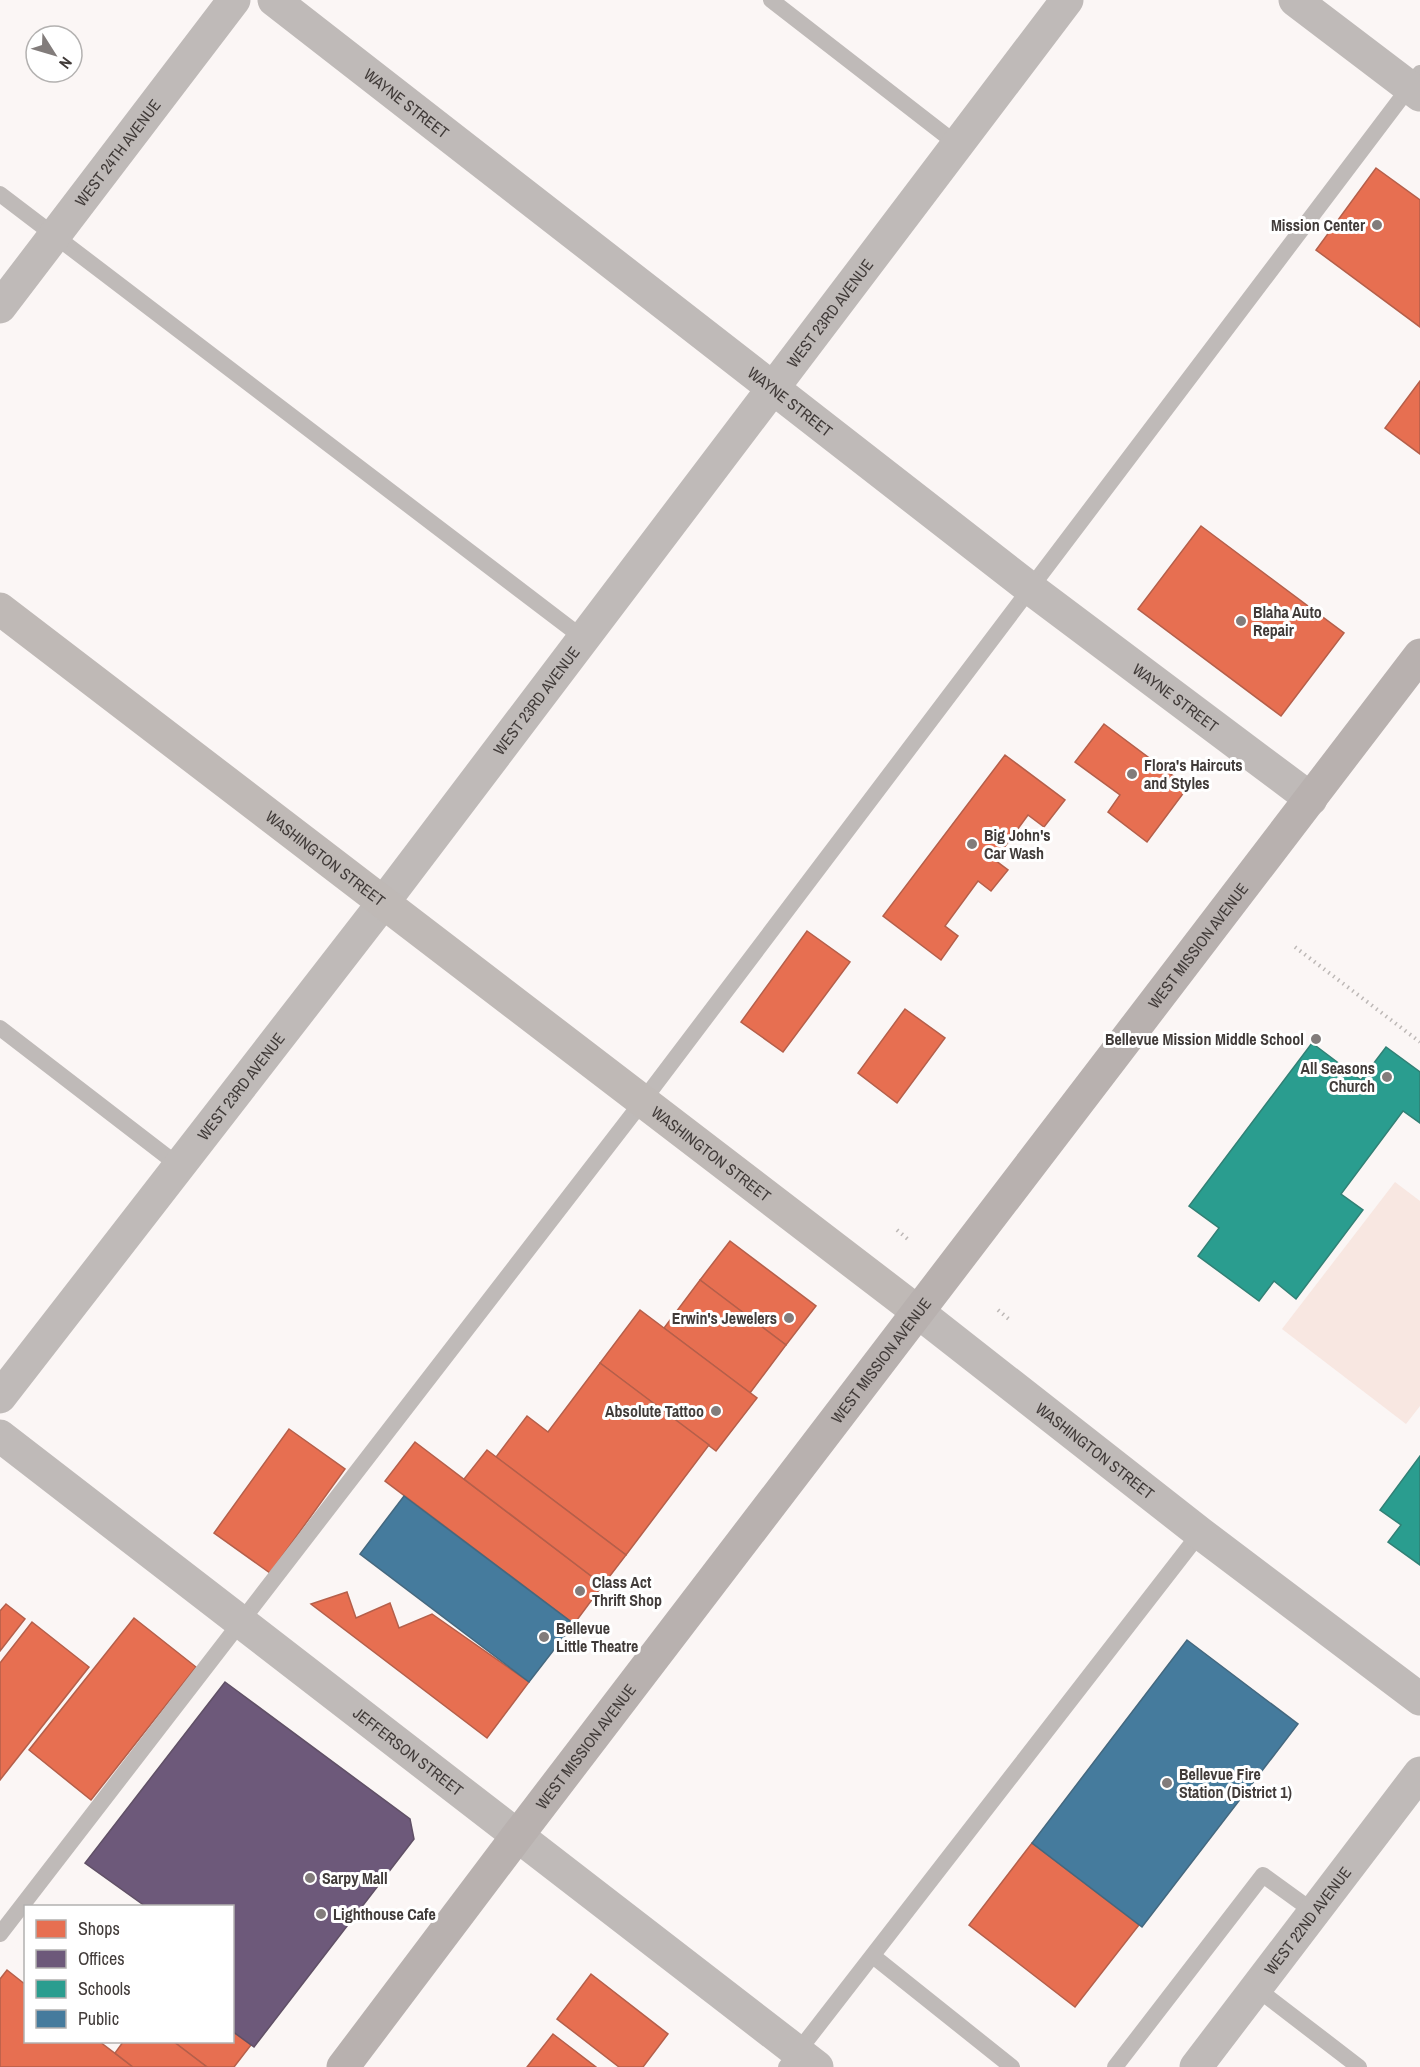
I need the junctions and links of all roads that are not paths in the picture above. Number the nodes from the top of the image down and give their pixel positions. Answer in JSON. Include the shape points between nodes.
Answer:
{"nodes":[{"id":1,"x":234,"y":0,"type":"edge"},
{"id":2,"x":274,"y":0,"type":"edge"},
{"id":3,"x":771,"y":0,"type":"edge"},
{"id":4,"x":1067,"y":0,"type":"edge"},
{"id":5,"x":1295,"y":0,"type":"edge"},
{"id":6,"x":1417,"y":85,"type":"edge"},
{"id":7,"x":958,"y":145,"type":"junction"},
{"id":8,"x":0,"y":194,"type":"edge"},
{"id":9,"x":54,"y":236,"type":"junction"},
{"id":10,"x":0,"y":307,"type":"edge"},
{"id":11,"x":774,"y":389,"type":"junction"},
{"id":12,"x":1031,"y":589,"type":"junction"},
{"id":13,"x":0,"y":609,"type":"edge"},
{"id":14,"x":583,"y":638,"type":"junction"},
{"id":15,"x":1420,"y":655,"type":"edge"},
{"id":16,"x":1311,"y":799,"type":"junction"},
{"id":17,"x":383,"y":903,"type":"junction"},
{"id":18,"x":0,"y":1028,"type":"edge"},
{"id":19,"x":642,"y":1102,"type":"junction"},
{"id":20,"x":178,"y":1165,"type":"junction"},
{"id":21,"x":918,"y":1312,"type":"junction"},
{"id":22,"x":0,"y":1397,"type":"edge"},
{"id":23,"x":0,"y":1436,"type":"edge"},
{"id":24,"x":1200,"y":1533,"type":"junction"},
{"id":25,"x":242,"y":1622,"type":"junction"},
{"id":26,"x":1420,"y":1700,"type":"edge"},
{"id":27,"x":1420,"y":1773,"type":"edge"},
{"id":28,"x":518,"y":1835,"type":"junction"},
{"id":29,"x":1314,"y":1912,"type":"junction"},
{"id":30,"x":0,"y":1934,"type":"edge"},
{"id":31,"x":873,"y":1956,"type":"junction"},
{"id":32,"x":1256,"y":1988,"type":"junction"},
{"id":33,"x":800,"y":2062,"type":"edge"},
{"id":34,"x":343,"y":2067,"type":"edge"},
{"id":35,"x":1012,"y":2067,"type":"edge"},
{"id":36,"x":1114,"y":2067,"type":"edge"},
{"id":37,"x":1196,"y":2067,"type":"edge"},
{"id":38,"x":1359,"y":2067,"type":"edge"}],
"edges":[{"from":1,"to":9,"type":"street","name":"WEST 24TH AVENUE"},
{"from":2,"to":11,"type":"street","name":"WAYNE STREET"},
{"from":3,"to":7,"type":"lane"},
{"from":4,"to":7,"type":"street","name":"WEST 23RD AVENUE"},
{"from":5,"to":6,"type":"street"},
{"from":6,"to":12,"type":"lane","via":[[1261,281]]},
{"from":7,"to":11,"type":"street","name":"WEST 23RD AVENUE"},
{"from":8,"to":9,"type":"lane"},
{"from":9,"to":10,"type":"street","name":"WEST 24TH AVENUE"},
{"from":9,"to":14,"type":"lane"},
{"from":11,"to":12,"type":"street","name":"WAYNE STREET"},
{"from":11,"to":14,"type":"street","name":"WEST 23RD AVENUE"},
{"from":12,"to":16,"type":"street","name":"WAYNE STREET"},
{"from":12,"to":19,"type":"lane"},
{"from":13,"to":17,"type":"street","name":"WASHINGTON STREET"},
{"from":14,"to":17,"type":"street","name":"WEST 23RD AVENUE"},
{"from":15,"to":16,"type":"main road","name":"WEST MISSION AVENUE"},
{"from":16,"to":21,"type":"main road","name":"WEST MISSION AVENUE"},
{"from":17,"to":19,"type":"street","name":"WASHINGTON STREET"},
{"from":17,"to":20,"type":"street","name":"WEST 23RD AVENUE"},
{"from":18,"to":20,"type":"lane"},
{"from":19,"to":21,"type":"street","name":"WASHINGTON STREET"},
{"from":19,"to":25,"type":"lane"},
{"from":20,"to":22,"type":"street","name":"WEST 23RD AVENUE"},
{"from":21,"to":24,"type":"street","name":"WASHINGTON STREET"},
{"from":21,"to":28,"type":"main road","name":"WEST MISSION AVENUE"},
{"from":23,"to":25,"type":"street","name":"JEFFERSON STREET"},
{"from":24,"to":26,"type":"street","name":"WASHINGTON STREET"},
{"from":24,"to":31,"type":"lane"},
{"from":25,"to":28,"type":"street","name":"JEFFERSON STREET"},
{"from":25,"to":30,"type":"lane"},
{"from":27,"to":29,"type":"street","name":"WEST 22ND AVENUE"},
{"from":28,"to":33,"type":"street","name":"JEFFERSON STREET"},
{"from":28,"to":34,"type":"main road","name":"WEST MISSION AVENUE"},
{"from":29,"to":32,"type":"street","name":"WEST 22ND AVENUE"},
{"from":29,"to":36,"type":"lane","via":[[1263,1875]]},
{"from":31,"to":33,"type":"lane"},
{"from":31,"to":35,"type":"lane"},
{"from":32,"to":37,"type":"street","name":"WEST 22ND AVENUE"},
{"from":32,"to":38,"type":"lane"}]}
